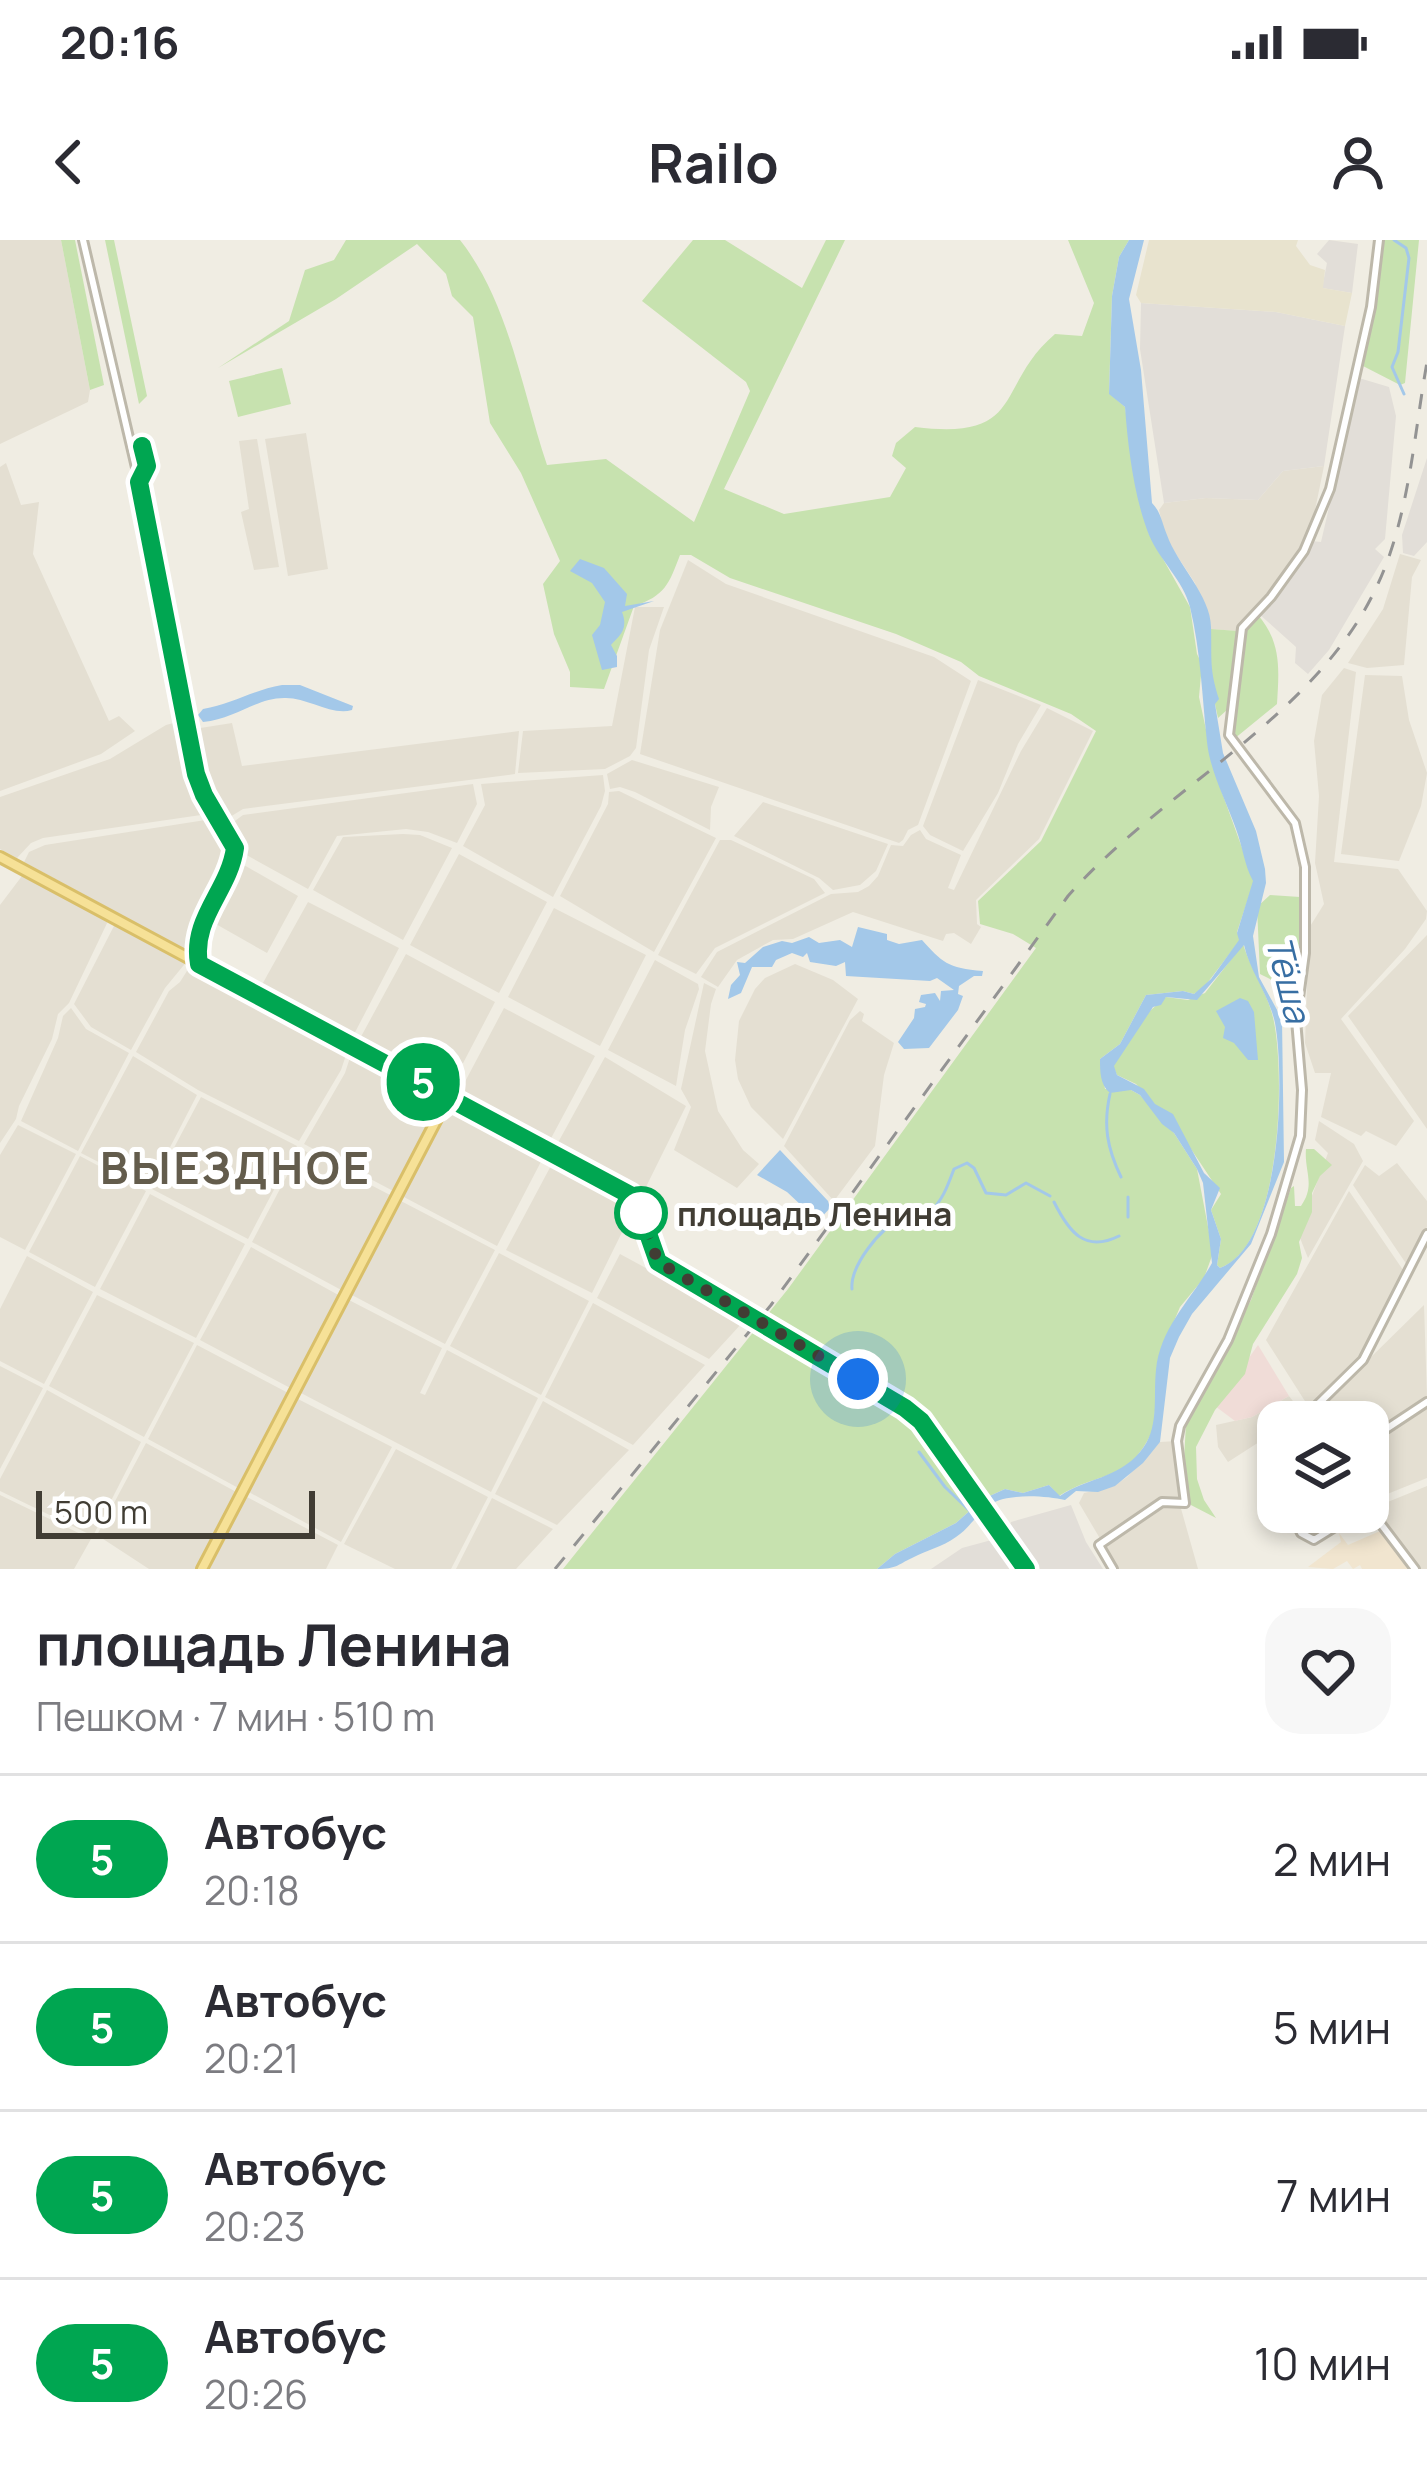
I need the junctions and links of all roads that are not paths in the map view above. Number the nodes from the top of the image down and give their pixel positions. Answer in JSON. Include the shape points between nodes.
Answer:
{"nodes":[{"id":1,"x":83,"y":240,"type":"edge"},
{"id":2,"x":1379,"y":240,"type":"edge"},
{"id":3,"x":0,"y":857,"type":"edge"},
{"id":4,"x":195,"y":962,"type":"junction"},
{"id":5,"x":449,"y":1096,"type":"junction"},
{"id":6,"x":1427,"y":1234,"type":"edge"},
{"id":7,"x":1326,"y":1401,"type":"edge"},
{"id":8,"x":1427,"y":1402,"type":"edge"},
{"id":9,"x":1389,"y":1427,"type":"edge"},
{"id":10,"x":1388,"y":1533,"type":"edge"},
{"id":11,"x":202,"y":1569,"type":"edge"},
{"id":12,"x":1026,"y":1569,"type":"edge"},
{"id":13,"x":1113,"y":1569,"type":"edge"},
{"id":14,"x":1415,"y":1569,"type":"edge"}],
"edges":[{"from":1,"to":4,"type":"street","via":[[196,774],[235,848],[198,932]]},
{"from":2,"to":13,"type":"street","via":[[1330,489],[1297,561],[1242,628],[1228,726],[1299,834],[1306,910],[1296,1020],[1300,1136],[1271,1234],[1218,1361],[1180,1426],[1185,1503],[1162,1502],[1099,1544]]},
{"from":3,"to":4,"type":"main road"},
{"from":4,"to":5,"type":"main road"},
{"from":5,"to":11,"type":"main road"},
{"from":5,"to":12,"type":"main road","bridge":true,"via":[[637,1202],[665,1267],[921,1421]]},
{"from":6,"to":7,"type":"street","via":[[1363,1360]]},
{"from":8,"to":9,"type":"street"},
{"from":10,"to":14,"type":"street"}]}
